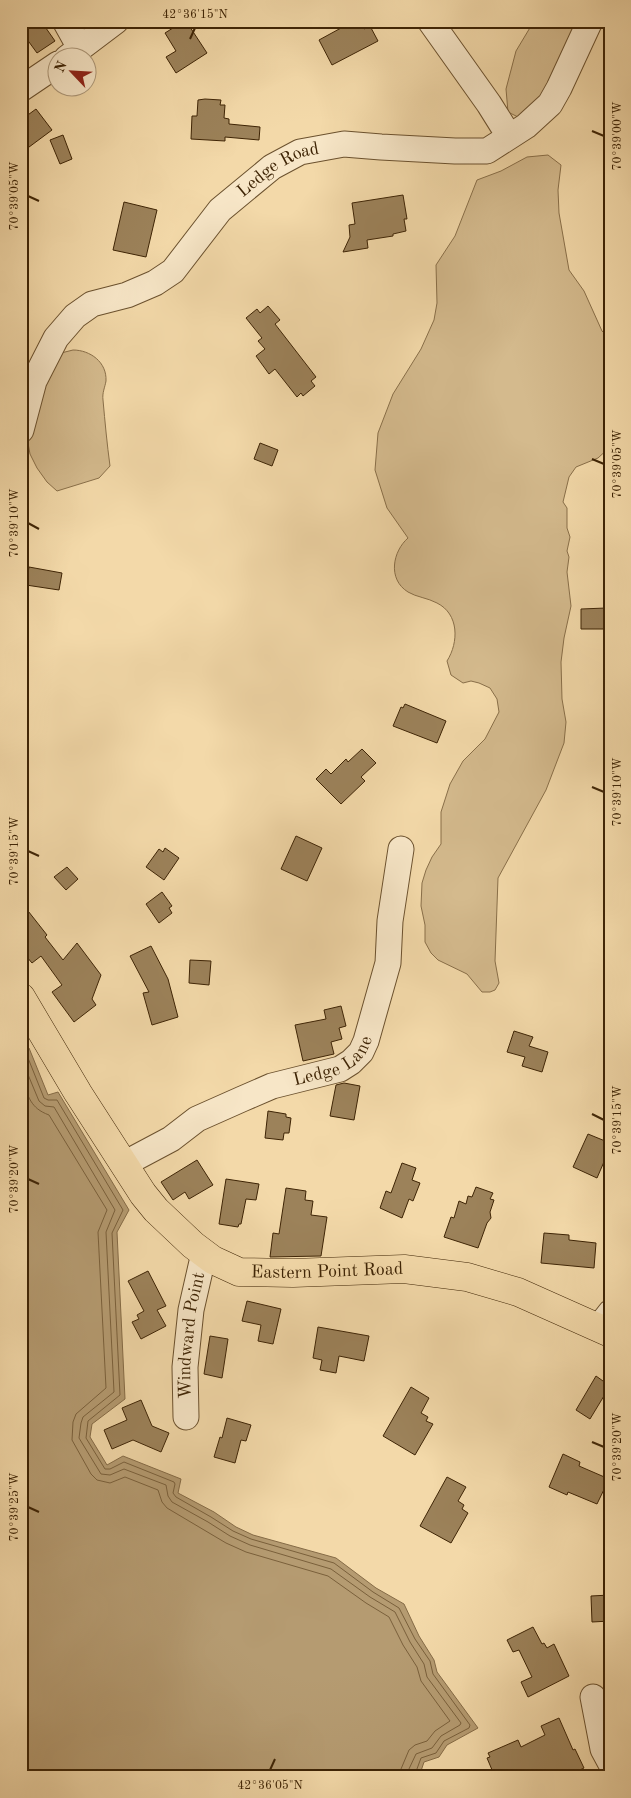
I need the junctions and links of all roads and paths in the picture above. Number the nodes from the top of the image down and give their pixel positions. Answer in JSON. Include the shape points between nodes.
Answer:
{"nodes":[{"id":1,"x":65,"y":21,"type":"edge"},
{"id":2,"x":116,"y":21,"type":"edge"},
{"id":3,"x":430,"y":21,"type":"edge"},
{"id":4,"x":590,"y":21,"type":"edge"},
{"id":5,"x":72,"y":48,"type":"edge"},
{"id":6,"x":80,"y":48,"type":"edge"},
{"id":7,"x":48,"y":71,"type":"edge"},
{"id":8,"x":21,"y":89,"type":"edge"},
{"id":9,"x":509,"y":136,"type":"junction"},
{"id":10,"x":21,"y":430,"type":"edge"},
{"id":11,"x":401,"y":849,"type":"dead end"},
{"id":12,"x":21,"y":997,"type":"edge"},
{"id":13,"x":124,"y":1164,"type":"junction"},
{"id":14,"x":204,"y":1253,"type":"junction"},
{"id":15,"x":606,"y":1324,"type":"edge"},
{"id":16,"x":186,"y":1417,"type":"dead end"},
{"id":17,"x":593,"y":1697,"type":"dead end"},
{"id":18,"x":610,"y":1762,"type":"edge"}],
"edges":[{"from":1,"to":5,"type":"street"},
{"from":2,"to":6,"type":"street"},
{"from":3,"to":9,"type":"street"},
{"from":4,"to":9,"type":"street","name":"Ledge Road","via":[[550,104],[526,126]]},
{"from":7,"to":8,"type":"street"},
{"from":9,"to":10,"type":"street","name":"Ledge Road","via":[[487,151],[344,144],[300,152],[272,167],[220,210],[173,271],[127,295],[92,304],[75,316],[56,338],[34,382]]},
{"from":11,"to":13,"type":"street","name":"Ledge Lane","via":[[390,921],[388,963],[360,1052],[340,1069],[272,1086],[198,1119],[171,1139]]},
{"from":12,"to":13,"type":"main road","name":"Eastern Point Road"},
{"from":13,"to":14,"type":"main road","name":"Eastern Point Road","via":[[156,1210]]},
{"from":14,"to":15,"type":"main road","name":"Eastern Point Road","via":[[239,1272],[404,1269],[467,1277]]},
{"from":14,"to":16,"type":"street","name":"Windward Point","via":[[191,1310],[185,1367]]},
{"from":17,"to":18,"type":"street","via":[[603,1749]]}]}
